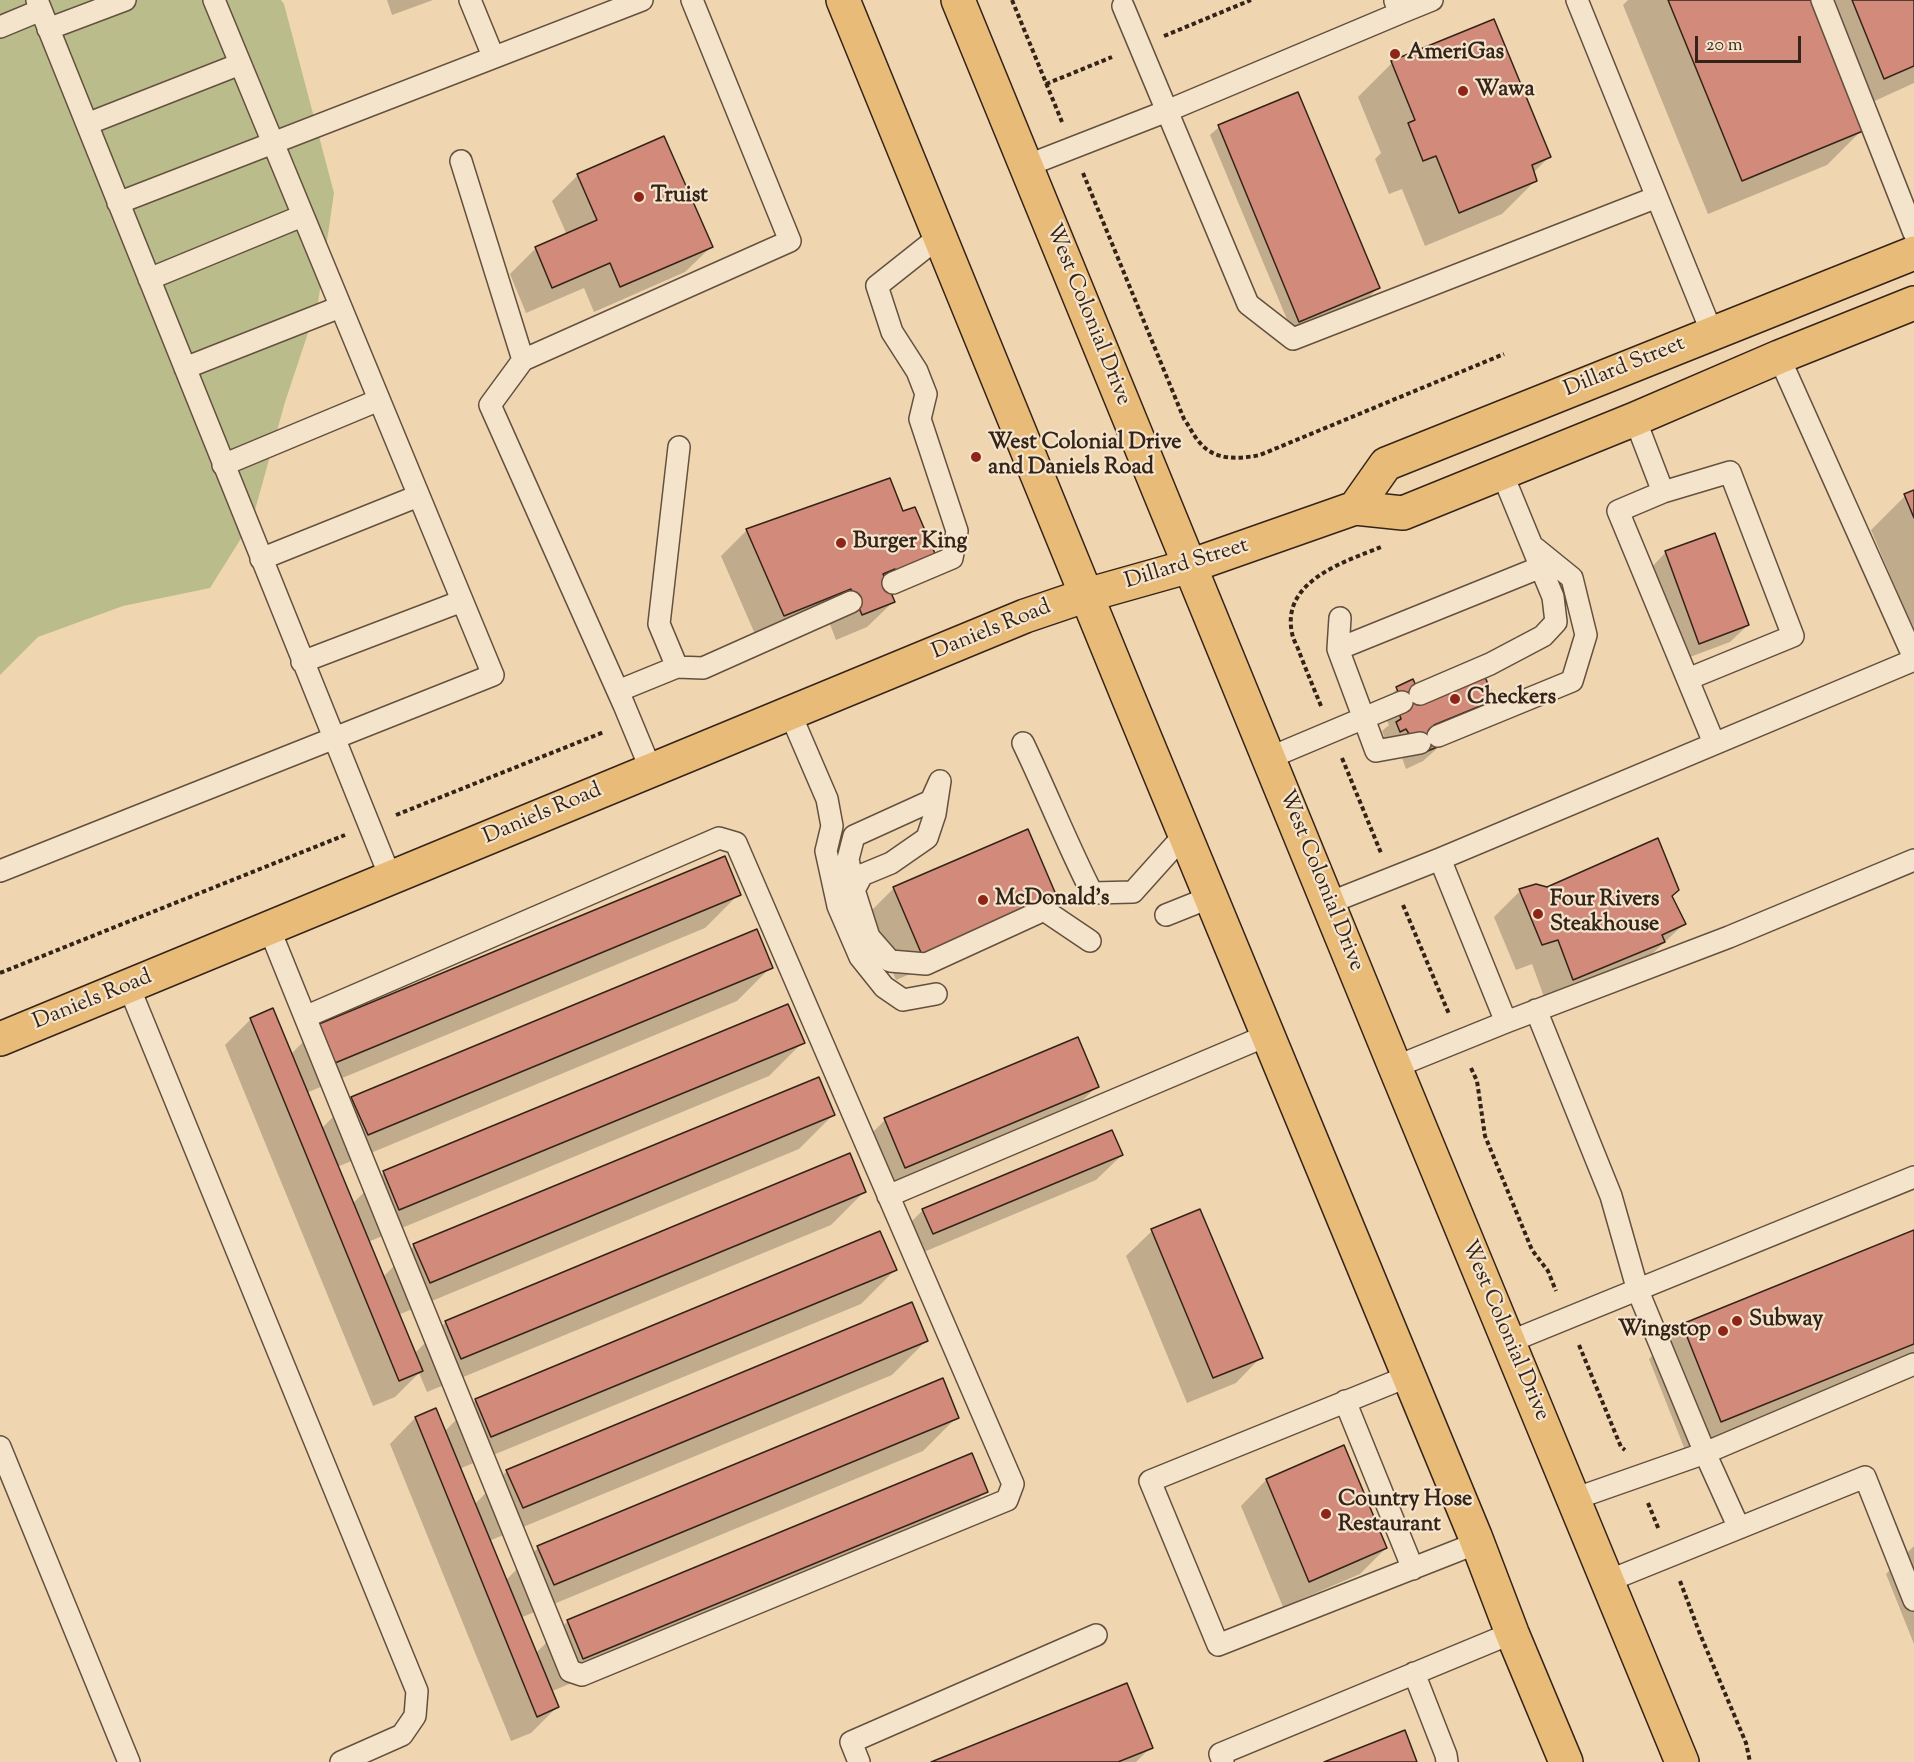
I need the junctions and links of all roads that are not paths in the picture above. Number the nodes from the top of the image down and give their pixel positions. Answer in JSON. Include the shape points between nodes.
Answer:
{"nodes":[{"id":1,"x":125,"y":0,"type":"edge"},
{"id":2,"x":214,"y":0,"type":"edge"},
{"id":3,"x":470,"y":0,"type":"edge"},
{"id":4,"x":642,"y":0,"type":"edge"},
{"id":5,"x":692,"y":0,"type":"edge"},
{"id":6,"x":843,"y":0,"type":"edge"},
{"id":7,"x":958,"y":0,"type":"edge"},
{"id":8,"x":1432,"y":0,"type":"edge"},
{"id":9,"x":1577,"y":0,"type":"edge"},
{"id":10,"x":1822,"y":0,"type":"edge"},
{"id":11,"x":1123,"y":6,"type":"dead end"},
{"id":12,"x":1397,"y":6,"type":"edge"},
{"id":13,"x":42,"y":13,"type":"edge"},
{"id":14,"x":0,"y":27,"type":"edge"},
{"id":15,"x":493,"y":56,"type":"junction"},
{"id":16,"x":240,"y":64,"type":"junction"},
{"id":17,"x":1167,"y":111,"type":"junction"},
{"id":18,"x":87,"y":124,"type":"junction"},
{"id":19,"x":272,"y":144,"type":"junction"},
{"id":20,"x":461,"y":161,"type":"dead end"},
{"id":21,"x":1026,"y":166,"type":"junction"},
{"id":22,"x":1657,"y":197,"type":"junction"},
{"id":23,"x":118,"y":203,"type":"junction"},
{"id":24,"x":302,"y":216,"type":"junction"},
{"id":25,"x":1914,"y":233,"type":"edge"},
{"id":26,"x":940,"y":236,"type":"junction"},
{"id":27,"x":1914,"y":253,"type":"edge"},
{"id":28,"x":149,"y":279,"type":"junction"},
{"id":29,"x":1914,"y":303,"type":"edge"},
{"id":30,"x":340,"y":307,"type":"junction"},
{"id":31,"x":1712,"y":333,"type":"junction"},
{"id":32,"x":1779,"y":357,"type":"junction"},
{"id":33,"x":523,"y":360,"type":"junction"},
{"id":34,"x":185,"y":368,"type":"junction"},
{"id":35,"x":379,"y":400,"type":"junction"},
{"id":36,"x":1635,"y":419,"type":"junction"},
{"id":37,"x":679,"y":447,"type":"dead end"},
{"id":38,"x":223,"y":465,"type":"junction"},
{"id":39,"x":1502,"y":474,"type":"junction"},
{"id":40,"x":1663,"y":492,"type":"junction"},
{"id":41,"x":418,"y":496,"type":"junction"},
{"id":42,"x":1355,"y":508,"type":"junction"},
{"id":43,"x":1532,"y":546,"type":"junction"},
{"id":44,"x":261,"y":559,"type":"junction"},
{"id":45,"x":1190,"y":566,"type":"junction"},
{"id":46,"x":1541,"y":567,"type":"junction"},
{"id":47,"x":894,"y":583,"type":"dead end"},
{"id":48,"x":1087,"y":595,"type":"junction"},
{"id":49,"x":462,"y":601,"type":"junction"},
{"id":50,"x":851,"y":602,"type":"dead end"},
{"id":51,"x":1340,"y":618,"type":"dead end"},
{"id":52,"x":1338,"y":649,"type":"junction"},
{"id":53,"x":1914,"y":659,"type":"edge"},
{"id":54,"x":302,"y":662,"type":"junction"},
{"id":55,"x":677,"y":667,"type":"junction"},
{"id":56,"x":1688,"y":678,"type":"junction"},
{"id":57,"x":618,"y":692,"type":"junction"},
{"id":58,"x":790,"y":713,"type":"junction"},
{"id":59,"x":1364,"y":718,"type":"junction"},
{"id":60,"x":333,"y":739,"type":"junction"},
{"id":61,"x":1714,"y":743,"type":"junction"},
{"id":62,"x":1023,"y":744,"type":"dead end"},
{"id":63,"x":1269,"y":758,"type":"junction"},
{"id":64,"x":651,"y":770,"type":"junction"},
{"id":65,"x":1185,"y":834,"type":"junction"},
{"id":66,"x":1440,"y":859,"type":"junction"},
{"id":67,"x":1914,"y":860,"type":"edge"},
{"id":68,"x":0,"y":872,"type":"edge"},
{"id":69,"x":391,"y":879,"type":"junction"},
{"id":70,"x":854,"y":891,"type":"junction"},
{"id":71,"x":1211,"y":897,"type":"junction"},
{"id":72,"x":1329,"y":903,"type":"junction"},
{"id":73,"x":1166,"y":915,"type":"dead end"},
{"id":74,"x":269,"y":928,"type":"junction"},
{"id":75,"x":1090,"y":941,"type":"dead end"},
{"id":76,"x":129,"y":987,"type":"junction"},
{"id":77,"x":936,"y":994,"type":"dead end"},
{"id":78,"x":1536,"y":1010,"type":"junction"},
{"id":79,"x":305,"y":1017,"type":"junction"},
{"id":80,"x":1506,"y":1022,"type":"junction"},
{"id":81,"x":1268,"y":1035,"type":"junction"},
{"id":82,"x":0,"y":1039,"type":"edge"},
{"id":83,"x":1395,"y":1068,"type":"junction"},
{"id":84,"x":1914,"y":1178,"type":"edge"},
{"id":85,"x":888,"y":1196,"type":"junction"},
{"id":86,"x":1638,"y":1291,"type":"junction"},
{"id":87,"x":1509,"y":1342,"type":"junction"},
{"id":88,"x":1914,"y":1364,"type":"edge"},
{"id":89,"x":1409,"y":1376,"type":"junction"},
{"id":90,"x":1346,"y":1401,"type":"junction"},
{"id":91,"x":0,"y":1447,"type":"edge"},
{"id":92,"x":1705,"y":1453,"type":"junction"},
{"id":93,"x":1574,"y":1499,"type":"junction"},
{"id":94,"x":1739,"y":1528,"type":"junction"},
{"id":95,"x":1478,"y":1543,"type":"junction"},
{"id":96,"x":1413,"y":1569,"type":"junction"},
{"id":97,"x":1608,"y":1581,"type":"junction"},
{"id":98,"x":1914,"y":1600,"type":"edge"},
{"id":99,"x":1512,"y":1633,"type":"junction"},
{"id":100,"x":1096,"y":1635,"type":"dead end"},
{"id":101,"x":1414,"y":1673,"type":"junction"},
{"id":102,"x":129,"y":1762,"type":"edge"},
{"id":103,"x":341,"y":1762,"type":"edge"},
{"id":104,"x":859,"y":1762,"type":"edge"},
{"id":105,"x":1223,"y":1762,"type":"edge"},
{"id":106,"x":1447,"y":1762,"type":"edge"},
{"id":107,"x":1566,"y":1762,"type":"edge"},
{"id":108,"x":1682,"y":1762,"type":"edge"}],
"edges":[{"from":1,"to":13,"type":"lane"},
{"from":2,"to":16,"type":"lane"},
{"from":3,"to":15,"type":"lane"},
{"from":4,"to":15,"type":"lane"},
{"from":5,"to":33,"type":"lane","via":[[790,241]]},
{"from":6,"to":26,"type":"main road"},
{"from":7,"to":21,"type":"main road","name":"West Colonial Drive"},
{"from":8,"to":12,"type":"lane"},
{"from":9,"to":22,"type":"lane"},
{"from":10,"to":25,"type":"lane"},
{"from":11,"to":17,"type":"lane"},
{"from":12,"to":17,"type":"lane"},
{"from":13,"to":14,"type":"lane"},
{"from":13,"to":18,"type":"lane"},
{"from":15,"to":19,"type":"lane"},
{"from":16,"to":18,"type":"lane"},
{"from":16,"to":19,"type":"lane"},
{"from":17,"to":21,"type":"lane"},
{"from":17,"to":22,"type":"lane","via":[[1248,304],[1293,339]]},
{"from":18,"to":23,"type":"lane"},
{"from":19,"to":23,"type":"lane"},
{"from":19,"to":24,"type":"lane"},
{"from":20,"to":33,"type":"lane"},
{"from":21,"to":45,"type":"main road","name":"West Colonial Drive"},
{"from":22,"to":31,"type":"lane"},
{"from":23,"to":28,"type":"lane"},
{"from":24,"to":28,"type":"lane"},
{"from":24,"to":30,"type":"lane"},
{"from":26,"to":47,"type":"lane","via":[[878,286],[892,332],[917,371],[926,394],[920,419],[957,531],[952,558]]},
{"from":26,"to":48,"type":"main road"},
{"from":27,"to":31,"type":"main road","name":"Dillard Street"},
{"from":28,"to":34,"type":"lane"},
{"from":29,"to":32,"type":"main road","name":"Dillard Street"},
{"from":30,"to":34,"type":"lane"},
{"from":30,"to":35,"type":"lane"},
{"from":31,"to":42,"type":"main road","name":"Dillard Street","via":[[1386,464]]},
{"from":32,"to":36,"type":"main road","name":"Dillard Street"},
{"from":32,"to":53,"type":"lane"},
{"from":33,"to":57,"type":"lane","via":[[490,405]]},
{"from":34,"to":38,"type":"lane"},
{"from":35,"to":38,"type":"lane"},
{"from":35,"to":41,"type":"lane"},
{"from":36,"to":39,"type":"main road","name":"Dillard Street"},
{"from":36,"to":40,"type":"lane"},
{"from":37,"to":55,"type":"lane","via":[[659,624]]},
{"from":38,"to":44,"type":"lane"},
{"from":39,"to":42,"type":"main road","name":"Dillard Street","via":[[1403,513]]},
{"from":39,"to":43,"type":"lane"},
{"from":40,"to":56,"type":"lane","via":[[1618,511]]},
{"from":40,"to":56,"type":"lane","via":[[1730,472],[1793,636]]},
{"from":41,"to":44,"type":"lane"},
{"from":41,"to":49,"type":"lane"},
{"from":42,"to":45,"type":"main road","name":"Dillard Street"},
{"from":43,"to":46,"type":"lane"},
{"from":43,"to":59,"type":"lane","via":[[1572,578],[1586,635],[1572,681],[1429,740],[1376,751]]},
{"from":44,"to":54,"type":"lane"},
{"from":45,"to":48,"type":"main road","name":"Dillard Street"},
{"from":45,"to":63,"type":"main road","name":"West Colonial Drive"},
{"from":46,"to":52,"type":"lane"},
{"from":46,"to":59,"type":"lane","via":[[1553,597],[1556,622],[1543,636],[1490,664]]},
{"from":48,"to":58,"type":"main road","name":"Daniels Road","via":[[1025,616]]},
{"from":48,"to":65,"type":"main road"},
{"from":49,"to":54,"type":"lane"},
{"from":49,"to":60,"type":"lane","via":[[493,675]]},
{"from":50,"to":55,"type":"lane","via":[[702,668]]},
{"from":51,"to":52,"type":"lane"},
{"from":52,"to":59,"type":"lane"},
{"from":53,"to":61,"type":"lane"},
{"from":54,"to":60,"type":"lane"},
{"from":55,"to":57,"type":"lane"},
{"from":56,"to":61,"type":"lane"},
{"from":57,"to":64,"type":"lane"},
{"from":58,"to":64,"type":"main road","name":"Daniels Road"},
{"from":58,"to":77,"type":"lane","via":[[827,799],[832,826],[826,851],[838,906],[860,957],[884,987],[903,1000]]},
{"from":59,"to":63,"type":"lane"},
{"from":60,"to":68,"type":"lane"},
{"from":60,"to":69,"type":"lane"},
{"from":61,"to":66,"type":"lane"},
{"from":62,"to":65,"type":"lane","via":[[1092,893],[1133,892]]},
{"from":63,"to":72,"type":"main road","name":"West Colonial Drive"},
{"from":64,"to":69,"type":"main road","name":"Daniels Road"},
{"from":65,"to":71,"type":"main road"},
{"from":66,"to":72,"type":"lane"},
{"from":66,"to":80,"type":"lane"},
{"from":67,"to":78,"type":"lane","via":[[1729,937]]},
{"from":69,"to":74,"type":"main road","name":"Daniels Road"},
{"from":70,"to":70,"type":"lane","via":[[862,876],[891,863],[927,838],[940,781],[931,801],[854,836],[848,859]]},
{"from":70,"to":75,"type":"lane","via":[[869,937],[890,961],[926,964],[1044,910]]},
{"from":71,"to":73,"type":"lane"},
{"from":71,"to":81,"type":"main road"},
{"from":72,"to":83,"type":"main road","name":"West Colonial Drive"},
{"from":74,"to":76,"type":"main road","name":"Daniels Road"},
{"from":74,"to":79,"type":"lane"},
{"from":76,"to":82,"type":"main road","name":"Daniels Road"},
{"from":76,"to":103,"type":"lane","via":[[417,1692],[415,1716],[402,1735]]},
{"from":78,"to":80,"type":"lane"},
{"from":78,"to":86,"type":"lane","via":[[1611,1196]]},
{"from":79,"to":85,"type":"lane","via":[[720,838],[736,843]]},
{"from":79,"to":85,"type":"lane","via":[[570,1671],[582,1675],[1007,1500],[1013,1484]]},
{"from":80,"to":83,"type":"lane"},
{"from":81,"to":85,"type":"lane"},
{"from":81,"to":89,"type":"main road"},
{"from":83,"to":87,"type":"main road","name":"West Colonial Drive"},
{"from":84,"to":86,"type":"lane"},
{"from":86,"to":87,"type":"lane"},
{"from":86,"to":92,"type":"lane"},
{"from":87,"to":93,"type":"main road","name":"West Colonial Drive"},
{"from":88,"to":92,"type":"lane"},
{"from":89,"to":90,"type":"lane"},
{"from":89,"to":95,"type":"main road"},
{"from":90,"to":96,"type":"lane"},
{"from":90,"to":96,"type":"lane","via":[[1150,1481],[1218,1645]]},
{"from":91,"to":102,"type":"lane"},
{"from":92,"to":93,"type":"lane"},
{"from":92,"to":94,"type":"lane"},
{"from":93,"to":97,"type":"main road","name":"West Colonial Drive"},
{"from":94,"to":97,"type":"lane"},
{"from":94,"to":98,"type":"lane","via":[[1865,1477]]},
{"from":95,"to":96,"type":"lane"},
{"from":95,"to":99,"type":"main road"},
{"from":97,"to":108,"type":"main road","name":"West Colonial Drive"},
{"from":99,"to":101,"type":"lane"},
{"from":99,"to":107,"type":"main road"},
{"from":100,"to":104,"type":"lane","via":[[850,1742]]},
{"from":101,"to":105,"type":"lane","via":[[1220,1754]]},
{"from":101,"to":106,"type":"lane"}]}
